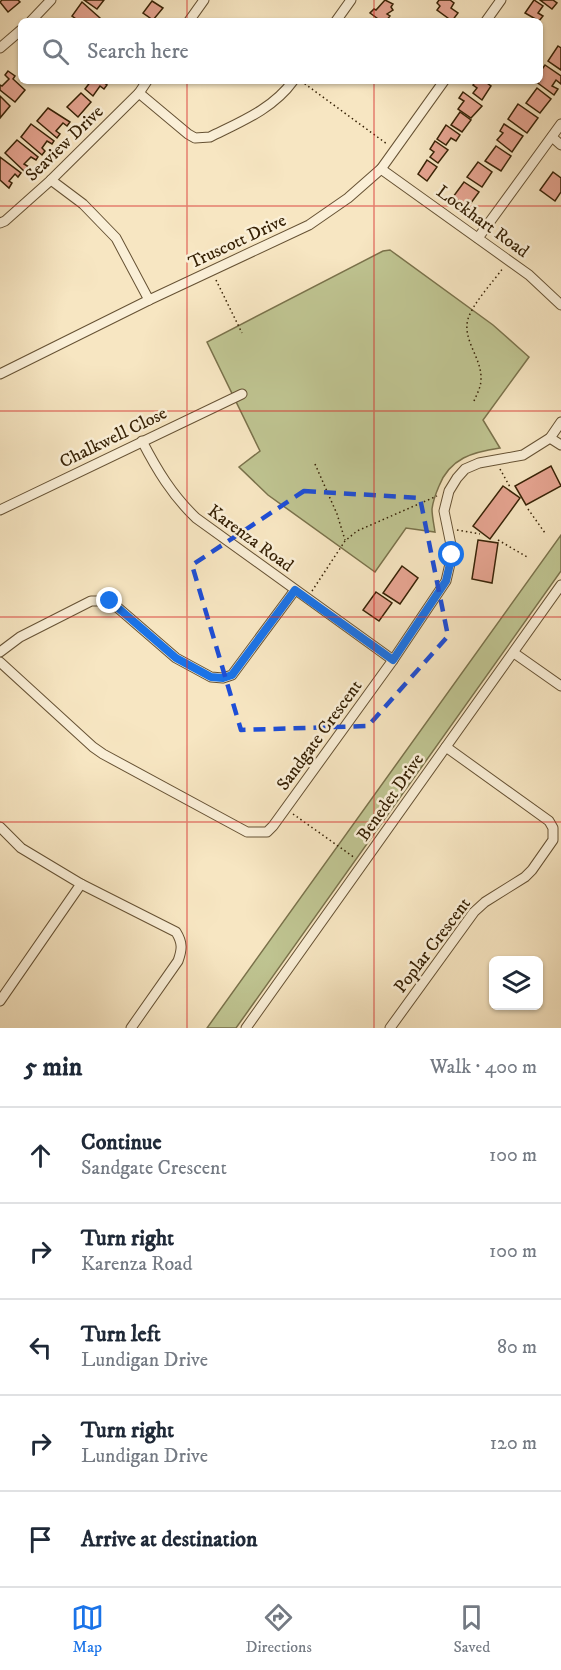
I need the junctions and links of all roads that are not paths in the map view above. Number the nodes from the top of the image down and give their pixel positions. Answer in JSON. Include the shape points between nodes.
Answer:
{"nodes":[{"id":1,"x":51,"y":0,"type":"edge"},
{"id":2,"x":204,"y":0,"type":"edge"},
{"id":3,"x":351,"y":0,"type":"edge"},
{"id":4,"x":501,"y":0,"type":"edge"},
{"id":5,"x":34,"y":18,"type":"edge"},
{"id":6,"x":191,"y":18,"type":"edge"},
{"id":7,"x":338,"y":18,"type":"edge"},
{"id":8,"x":488,"y":18,"type":"edge"},
{"id":9,"x":18,"y":33,"type":"edge"},
{"id":10,"x":0,"y":48,"type":"edge"},
{"id":11,"x":145,"y":84,"type":"edge"},
{"id":12,"x":291,"y":84,"type":"edge"},
{"id":13,"x":442,"y":84,"type":"edge"},
{"id":14,"x":139,"y":93,"type":"junction"},
{"id":15,"x":561,"y":124,"type":"edge"},
{"id":16,"x":552,"y":136,"type":"junction"},
{"id":17,"x":561,"y":145,"type":"edge"},
{"id":18,"x":381,"y":169,"type":"junction"},
{"id":19,"x":51,"y":180,"type":"junction"},
{"id":20,"x":0,"y":223,"type":"edge"},
{"id":21,"x":478,"y":238,"type":"junction"},
{"id":22,"x":149,"y":300,"type":"junction"},
{"id":23,"x":561,"y":305,"type":"edge"},
{"id":24,"x":0,"y":374,"type":"edge"},
{"id":25,"x":242,"y":394,"type":"dead end"},
{"id":26,"x":561,"y":422,"type":"edge"},
{"id":27,"x":550,"y":438,"type":"junction"},
{"id":28,"x":142,"y":441,"type":"junction"},
{"id":29,"x":561,"y":445,"type":"edge"},
{"id":30,"x":0,"y":510,"type":"edge"},
{"id":31,"x":561,"y":585,"type":"edge"},
{"id":32,"x":295,"y":590,"type":"junction"},
{"id":33,"x":0,"y":652,"type":"edge"},
{"id":34,"x":514,"y":653,"type":"junction"},
{"id":35,"x":393,"y":660,"type":"junction"},
{"id":36,"x":0,"y":662,"type":"edge"},
{"id":37,"x":561,"y":686,"type":"edge"},
{"id":38,"x":446,"y":747,"type":"junction"},
{"id":39,"x":0,"y":827,"type":"edge"},
{"id":40,"x":81,"y":884,"type":"junction"},
{"id":41,"x":0,"y":1000,"type":"edge"},
{"id":42,"x":131,"y":1028,"type":"edge"},
{"id":43,"x":246,"y":1028,"type":"edge"},
{"id":44,"x":390,"y":1028,"type":"edge"}],
"edges":[{"from":1,"to":5,"type":"street"},
{"from":2,"to":6,"type":"street"},
{"from":3,"to":7,"type":"street"},
{"from":4,"to":8,"type":"street"},
{"from":9,"to":10,"type":"street"},
{"from":11,"to":14,"type":"street","name":"Seaview Drive"},
{"from":12,"to":14,"type":"street","via":[[260,112],[202,139],[188,135]]},
{"from":13,"to":18,"type":"street","name":"Truscott Drive"},
{"from":14,"to":19,"type":"street","name":"Seaview Drive"},
{"from":15,"to":16,"type":"street"},
{"from":16,"to":17,"type":"street"},
{"from":16,"to":21,"type":"street"},
{"from":18,"to":21,"type":"street","name":"Lockhart Road"},
{"from":18,"to":22,"type":"street","name":"Truscott Drive","via":[[309,225]]},
{"from":19,"to":20,"type":"street","name":"Seaview Drive"},
{"from":19,"to":22,"type":"street","via":[[83,204],[116,238]]},
{"from":21,"to":23,"type":"street","name":"Lockhart Road","via":[[529,275]]},
{"from":22,"to":24,"type":"street","name":"Truscott Drive"},
{"from":25,"to":28,"type":"street","name":"Chalkwell Close"},
{"from":26,"to":27,"type":"street"},
{"from":27,"to":29,"type":"street"},
{"from":27,"to":35,"type":"street","name":"Sandgate Crescent","via":[[523,455],[465,469],[457,478],[444,511],[452,555],[446,581]]},
{"from":28,"to":30,"type":"street","name":"Chalkwell Close"},
{"from":28,"to":32,"type":"street","name":"Karenza Road","via":[[183,506]]},
{"from":31,"to":34,"type":"street","name":"Benedet Drive"},
{"from":32,"to":33,"type":"street","via":[[232,675],[223,678],[211,677],[176,658],[110,601],[92,601]]},
{"from":32,"to":35,"type":"street","name":"Karenza Road"},
{"from":34,"to":37,"type":"street"},
{"from":34,"to":38,"type":"street","name":"Benedet Drive"},
{"from":35,"to":36,"type":"street","name":"Sandgate Crescent","via":[[267,832],[247,832],[98,750]]},
{"from":38,"to":43,"type":"street","name":"Benedet Drive"},
{"from":38,"to":44,"type":"street","name":"Poplar Crescent","via":[[549,821],[553,840],[525,877],[474,912]]},
{"from":39,"to":40,"type":"street","via":[[21,848]]},
{"from":40,"to":41,"type":"street"},
{"from":40,"to":42,"type":"street","via":[[176,932],[181,940],[178,962]]}]}
